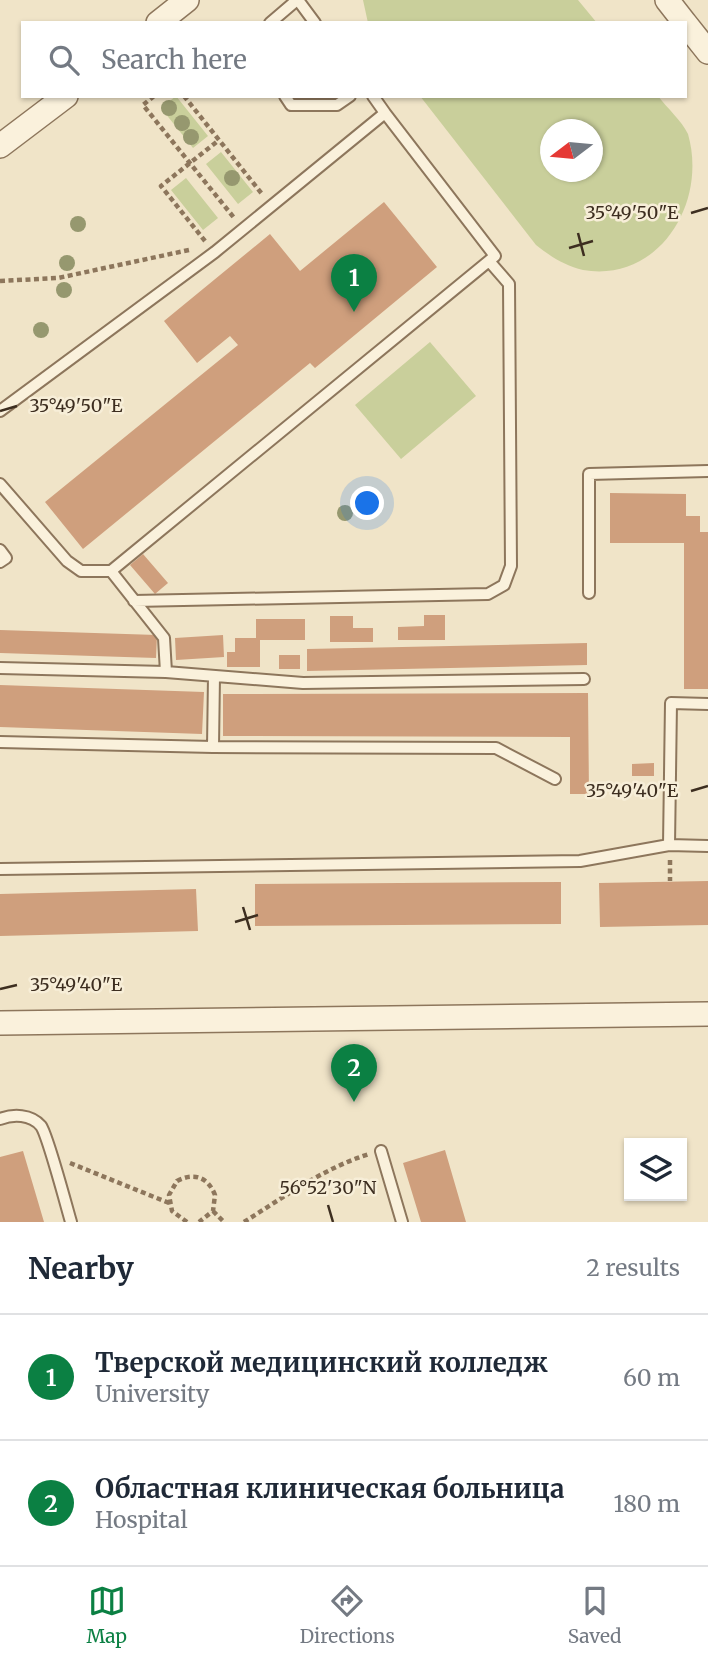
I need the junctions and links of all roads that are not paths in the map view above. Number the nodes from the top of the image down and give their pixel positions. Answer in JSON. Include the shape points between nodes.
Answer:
{"nodes":[{"id":1,"x":187,"y":0,"type":"edge"},
{"id":2,"x":297,"y":0,"type":"edge"},
{"id":3,"x":667,"y":0,"type":"edge"},
{"id":4,"x":161,"y":21,"type":"edge"},
{"id":5,"x":272,"y":21,"type":"edge"},
{"id":6,"x":313,"y":21,"type":"edge"},
{"id":7,"x":683,"y":21,"type":"edge"},
{"id":8,"x":687,"y":26,"type":"edge"},
{"id":9,"x":708,"y":52,"type":"edge"},
{"id":10,"x":63,"y":98,"type":"edge"},
{"id":11,"x":286,"y":98,"type":"edge"},
{"id":12,"x":347,"y":98,"type":"edge"},
{"id":13,"x":374,"y":98,"type":"edge"},
{"id":14,"x":385,"y":113,"type":"junction"},
{"id":15,"x":0,"y":146,"type":"edge"},
{"id":16,"x":489,"y":261,"type":"junction"},
{"id":17,"x":0,"y":411,"type":"edge"},
{"id":18,"x":708,"y":471,"type":"edge"},
{"id":19,"x":0,"y":484,"type":"edge"},
{"id":20,"x":0,"y":550,"type":"edge"},
{"id":21,"x":0,"y":562,"type":"edge"},
{"id":22,"x":111,"y":571,"type":"junction"},
{"id":23,"x":589,"y":593,"type":"dead end"},
{"id":24,"x":134,"y":601,"type":"junction"},
{"id":25,"x":0,"y":668,"type":"edge"},
{"id":26,"x":166,"y":672,"type":"junction"},
{"id":27,"x":214,"y":676,"type":"junction"},
{"id":28,"x":584,"y":679,"type":"dead end"},
{"id":29,"x":708,"y":704,"type":"edge"},
{"id":30,"x":0,"y":741,"type":"edge"},
{"id":31,"x":214,"y":747,"type":"junction"},
{"id":32,"x":555,"y":779,"type":"dead end"},
{"id":33,"x":669,"y":845,"type":"junction"},
{"id":34,"x":708,"y":846,"type":"edge"},
{"id":35,"x":0,"y":869,"type":"edge"},
{"id":36,"x":708,"y":1014,"type":"edge"},
{"id":37,"x":0,"y":1023,"type":"edge"},
{"id":38,"x":0,"y":1119,"type":"edge"},
{"id":39,"x":381,"y":1151,"type":"road end"},
{"id":40,"x":71,"y":1222,"type":"edge"},
{"id":41,"x":402,"y":1222,"type":"edge"}],
"edges":[{"from":1,"to":4,"type":"street"},
{"from":2,"to":5,"type":"lane"},
{"from":2,"to":6,"type":"lane"},
{"from":3,"to":7,"type":"street"},
{"from":8,"to":9,"type":"street"},
{"from":10,"to":15,"type":"street"},
{"from":11,"to":12,"type":"lane","via":[[291,105],[337,106]]},
{"from":13,"to":14,"type":"lane"},
{"from":14,"to":16,"type":"lane","via":[[495,256]]},
{"from":14,"to":17,"type":"lane","via":[[215,253]]},
{"from":16,"to":22,"type":"lane"},
{"from":16,"to":24,"type":"lane","via":[[509,284],[511,566],[504,585],[488,594]]},
{"from":18,"to":23,"type":"lane","via":[[589,474]]},
{"from":19,"to":22,"type":"lane","via":[[67,561],[81,571]]},
{"from":20,"to":21,"type":"lane","via":[[6,558]]},
{"from":22,"to":24,"type":"lane"},
{"from":24,"to":26,"type":"lane","via":[[164,638]]},
{"from":25,"to":26,"type":"lane"},
{"from":26,"to":27,"type":"lane"},
{"from":27,"to":28,"type":"lane","via":[[303,683]]},
{"from":27,"to":31,"type":"lane"},
{"from":29,"to":33,"type":"lane","via":[[671,704]]},
{"from":30,"to":31,"type":"lane"},
{"from":31,"to":32,"type":"lane","via":[[496,748]]},
{"from":33,"to":34,"type":"lane"},
{"from":33,"to":35,"type":"lane","via":[[580,861]]},
{"from":36,"to":37,"type":"street"},
{"from":38,"to":40,"type":"lane","via":[[27,1117],[41,1126]]},
{"from":39,"to":41,"type":"lane"}]}
